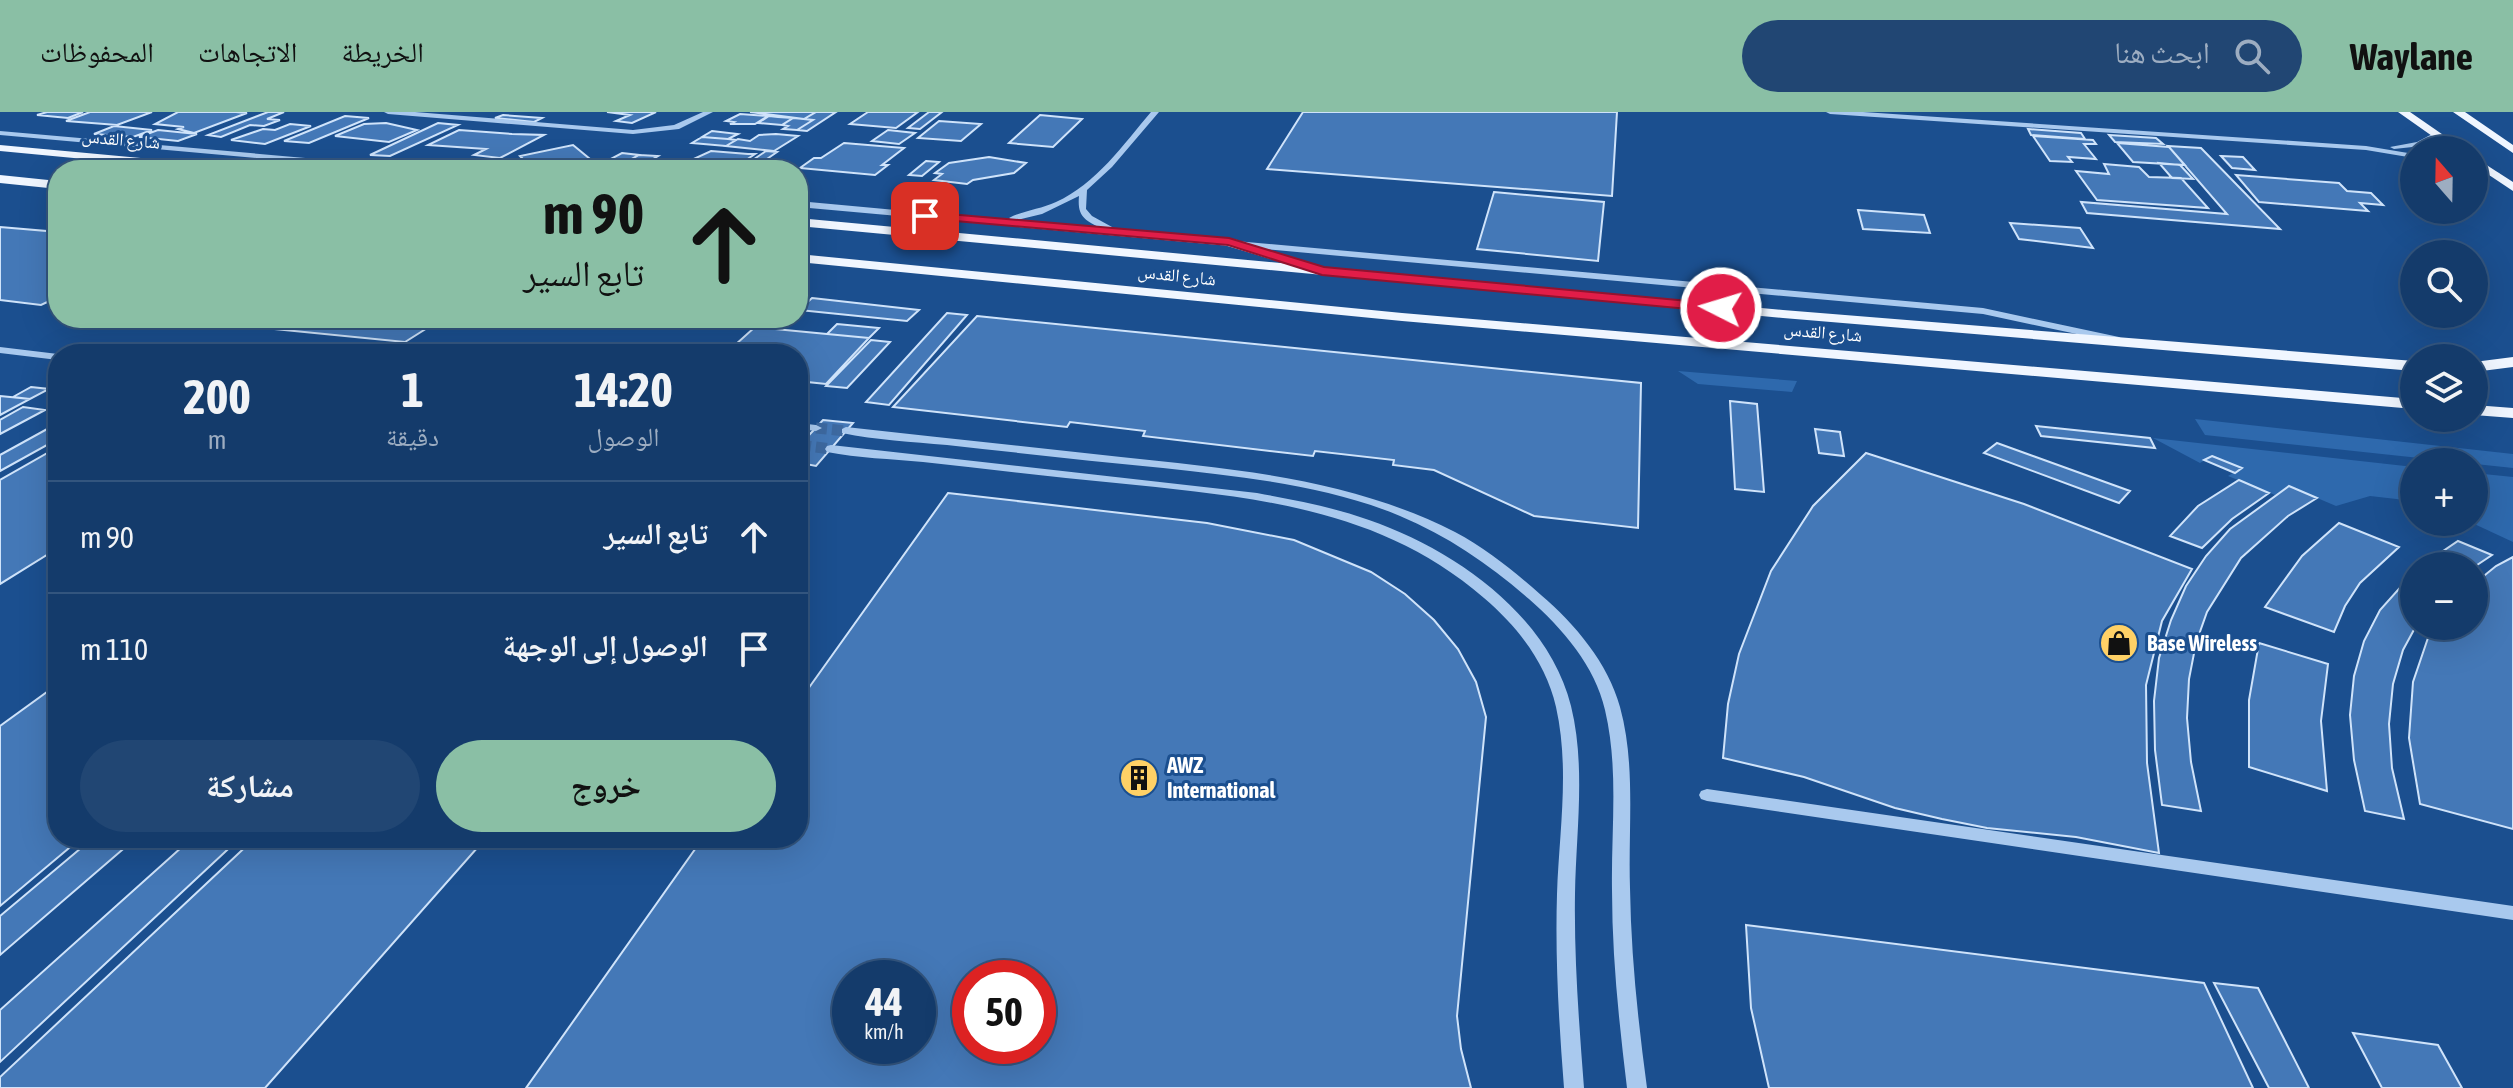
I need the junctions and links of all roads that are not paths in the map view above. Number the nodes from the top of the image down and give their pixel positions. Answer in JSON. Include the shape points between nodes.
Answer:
{"nodes":[{"id":1,"x":388,"y":112,"type":"edge"},
{"id":2,"x":709,"y":112,"type":"edge"},
{"id":3,"x":1155,"y":112,"type":"edge"},
{"id":4,"x":1830,"y":112,"type":"edge"},
{"id":5,"x":2403,"y":112,"type":"edge"},
{"id":6,"x":2458,"y":112,"type":"edge"},
{"id":7,"x":0,"y":133,"type":"edge"},
{"id":8,"x":2437,"y":135,"type":"joint"},
{"id":9,"x":0,"y":148,"type":"edge"},
{"id":10,"x":2366,"y":148,"type":"junction"},
{"id":11,"x":2513,"y":150,"type":"edge"},
{"id":12,"x":2400,"y":154,"type":"edge"},
{"id":13,"x":130,"y":160,"type":"edge"},
{"id":14,"x":306,"y":160,"type":"edge"},
{"id":15,"x":2488,"y":170,"type":"edge"},
{"id":16,"x":2488,"y":173,"type":"edge"},
{"id":17,"x":2496,"y":175,"type":"junction"},
{"id":18,"x":0,"y":179,"type":"edge"},
{"id":19,"x":48,"y":184,"type":"edge"},
{"id":20,"x":2513,"y":187,"type":"edge"},
{"id":21,"x":1084,"y":192,"type":"junction"},
{"id":22,"x":808,"y":205,"type":"edge"},
{"id":23,"x":988,"y":221,"type":"junction"},
{"id":24,"x":808,"y":223,"type":"edge"},
{"id":25,"x":1117,"y":232,"type":"junction"},
{"id":26,"x":1229,"y":242,"type":"junction"},
{"id":27,"x":808,"y":259,"type":"edge"},
{"id":28,"x":1322,"y":271,"type":"junction"},
{"id":29,"x":2143,"y":346,"type":"junction"},
{"id":30,"x":0,"y":350,"type":"edge"},
{"id":31,"x":48,"y":356,"type":"edge"},
{"id":32,"x":2513,"y":362,"type":"edge"},
{"id":33,"x":2400,"y":365,"type":"edge"},
{"id":34,"x":2488,"y":366,"type":"edge"},
{"id":35,"x":2488,"y":371,"type":"edge"},
{"id":36,"x":2513,"y":374,"type":"edge"},
{"id":37,"x":2400,"y":403,"type":"edge"},
{"id":38,"x":2488,"y":411,"type":"edge"},
{"id":39,"x":2510,"y":413,"type":"edge"},
{"id":40,"x":808,"y":427,"type":"edge"},
{"id":41,"x":816,"y":428,"type":"tunnel mouth"},
{"id":42,"x":846,"y":431,"type":"tunnel mouth"},
{"id":43,"x":917,"y":439,"type":"junction"},
{"id":44,"x":831,"y":449,"type":"tunnel mouth"},
{"id":45,"x":904,"y":457,"type":"junction"},
{"id":46,"x":1707,"y":795,"type":"dead end"},
{"id":47,"x":2513,"y":913,"type":"edge"},
{"id":48,"x":1574,"y":1088,"type":"edge"},
{"id":49,"x":1637,"y":1088,"type":"edge"}],
"edges":[{"from":1,"to":2,"type":"street","via":[[633,132],[676,127]]},
{"from":3,"to":21,"type":"street"},
{"from":4,"to":10,"type":"street"},
{"from":5,"to":8,"type":"main road"},
{"from":6,"to":11,"type":"main road"},
{"from":7,"to":14,"type":"street"},
{"from":8,"to":10,"type":"street","via":[[2405,147]]},
{"from":9,"to":13,"type":"main road","name":"شارع القدس"},
{"from":10,"to":12,"type":"street"},
{"from":15,"to":17,"type":"main road"},
{"from":16,"to":17,"type":"street"},
{"from":17,"to":20,"type":"main road"},
{"from":18,"to":19,"type":"main road"},
{"from":21,"to":23,"type":"street","via":[[1040,214]]},
{"from":21,"to":25,"type":"street","via":[[1082,209],[1089,218]]},
{"from":22,"to":23,"type":"street"},
{"from":23,"to":25,"type":"street"},
{"from":24,"to":28,"type":"main road","name":"شارع القدس"},
{"from":25,"to":26,"type":"street"},
{"from":26,"to":28,"type":"main road"},
{"from":26,"to":29,"type":"street","via":[[1983,311]]},
{"from":27,"to":37,"type":"main road","name":"شارع القدس","via":[[1402,317]]},
{"from":28,"to":29,"type":"main road","name":"شارع القدس"},
{"from":29,"to":33,"type":"main road","name":"شارع القدس"},
{"from":30,"to":31,"type":"street"},
{"from":32,"to":34,"type":"main road"},
{"from":35,"to":36,"type":"main road"},
{"from":38,"to":39,"type":"main road"},
{"from":40,"to":41,"type":"street"},
{"from":42,"to":43,"type":"street"},
{"from":43,"to":45,"type":"street"},
{"from":43,"to":49,"type":"street","via":[[1328,487],[1432,524],[1480,550],[1526,586],[1591,660],[1613,707],[1625,992]]},
{"from":44,"to":45,"type":"street"},
{"from":45,"to":48,"type":"street","via":[[1313,505],[1408,540],[1490,594],[1523,627],[1549,665],[1563,707],[1570,751],[1566,987]]},
{"from":46,"to":47,"type":"street"}]}
